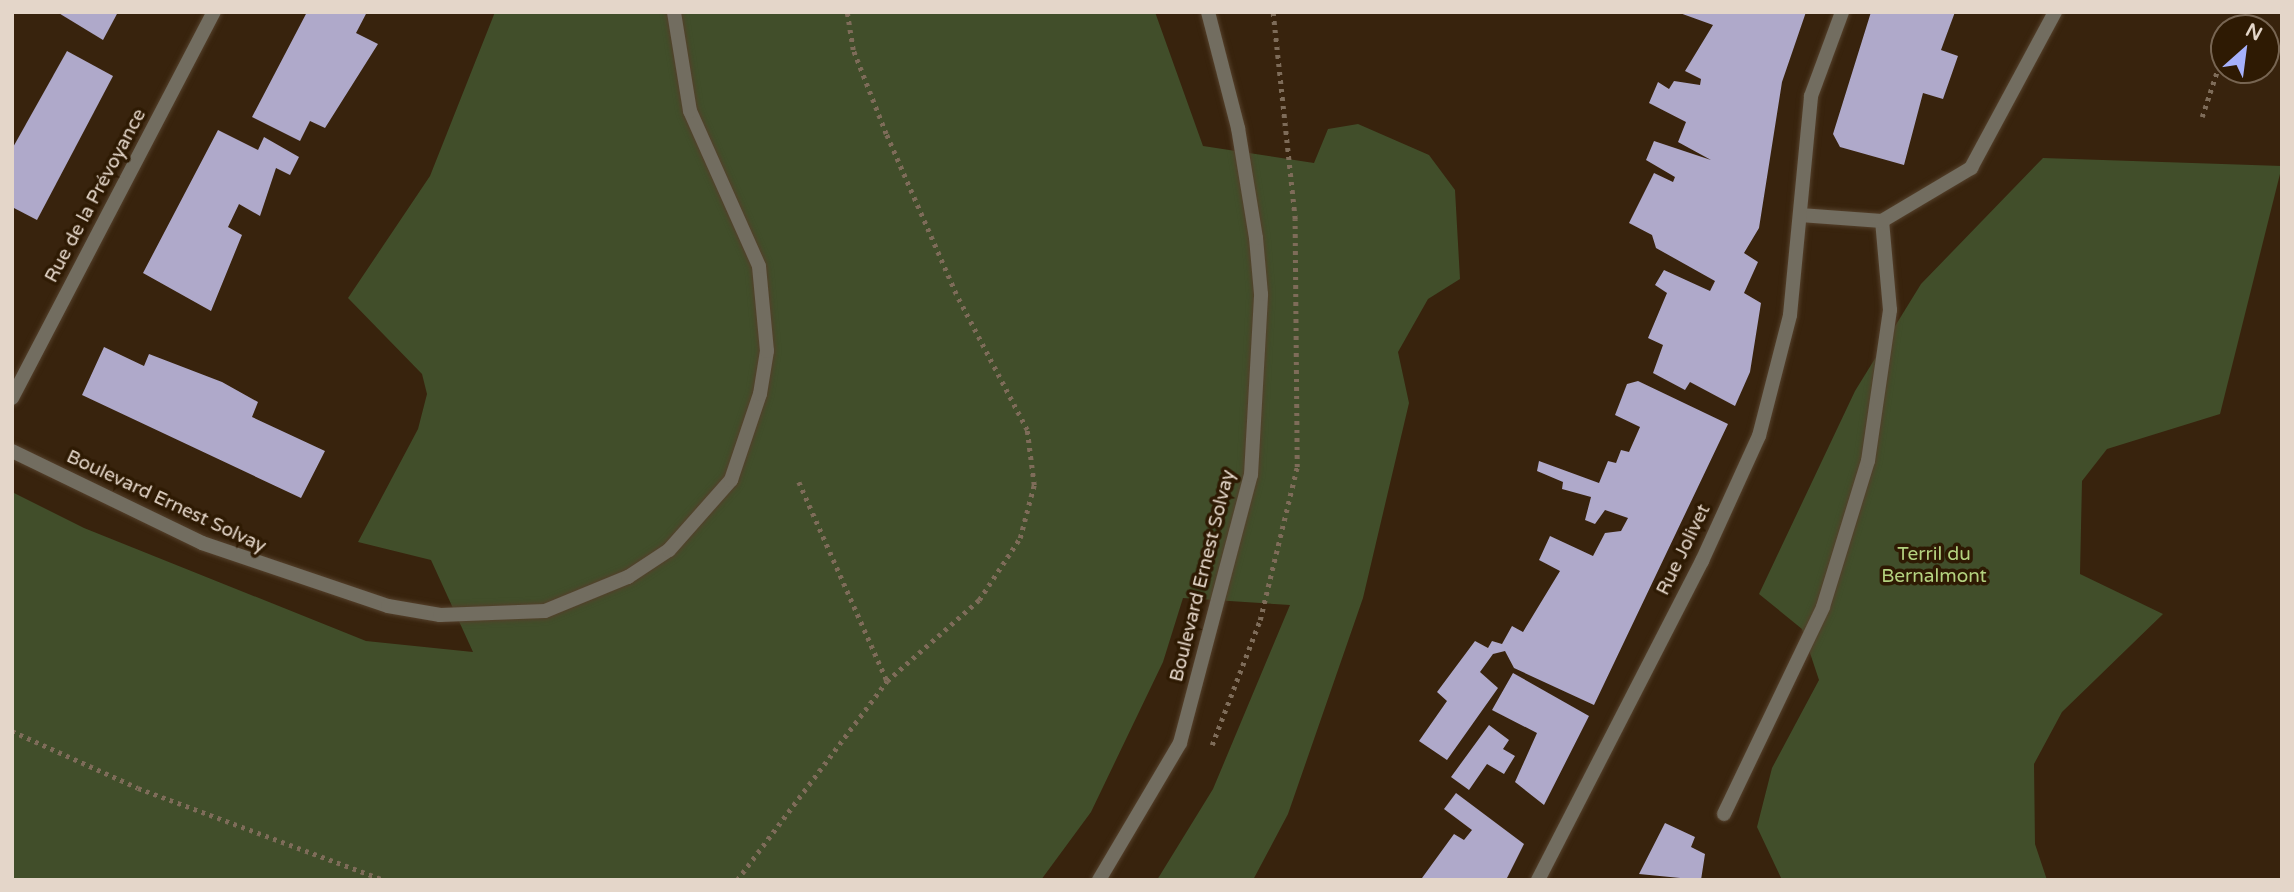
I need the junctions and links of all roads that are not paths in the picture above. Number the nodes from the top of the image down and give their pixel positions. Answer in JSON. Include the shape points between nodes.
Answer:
{"nodes":[{"id":1,"x":214,"y":12,"type":"edge"},
{"id":2,"x":674,"y":12,"type":"edge"},
{"id":3,"x":1208,"y":12,"type":"edge"},
{"id":4,"x":1842,"y":12,"type":"edge"},
{"id":5,"x":2055,"y":12,"type":"edge"},
{"id":6,"x":1800,"y":215,"type":"junction"},
{"id":7,"x":1882,"y":221,"type":"junction"},
{"id":8,"x":12,"y":398,"type":"edge"},
{"id":9,"x":12,"y":451,"type":"edge"},
{"id":10,"x":1724,"y":814,"type":"dead end"},
{"id":11,"x":1099,"y":880,"type":"edge"},
{"id":12,"x":1538,"y":880,"type":"edge"}],
"edges":[{"from":1,"to":8,"type":"street","name":"Rue de la Prévoyance"},
{"from":2,"to":9,"type":"street","name":"Boulevard Ernest Solvay","via":[[690,111],[759,266],[767,351],[761,394],[731,480],[669,550],[628,577],[545,611],[440,615],[388,606],[202,543]]},
{"from":3,"to":11,"type":"street","name":"Boulevard Ernest Solvay","via":[[1238,128],[1256,238],[1261,294],[1251,475],[1180,743]]},
{"from":4,"to":6,"type":"street","name":"Rue Jolivet","via":[[1811,96]]},
{"from":5,"to":7,"type":"street","via":[[1971,168]]},
{"from":6,"to":7,"type":"street"},
{"from":6,"to":12,"type":"street","name":"Rue Jolivet","via":[[1790,315],[1759,436],[1702,561]]},
{"from":7,"to":10,"type":"street","via":[[1890,310],[1868,461],[1823,607]]}]}
